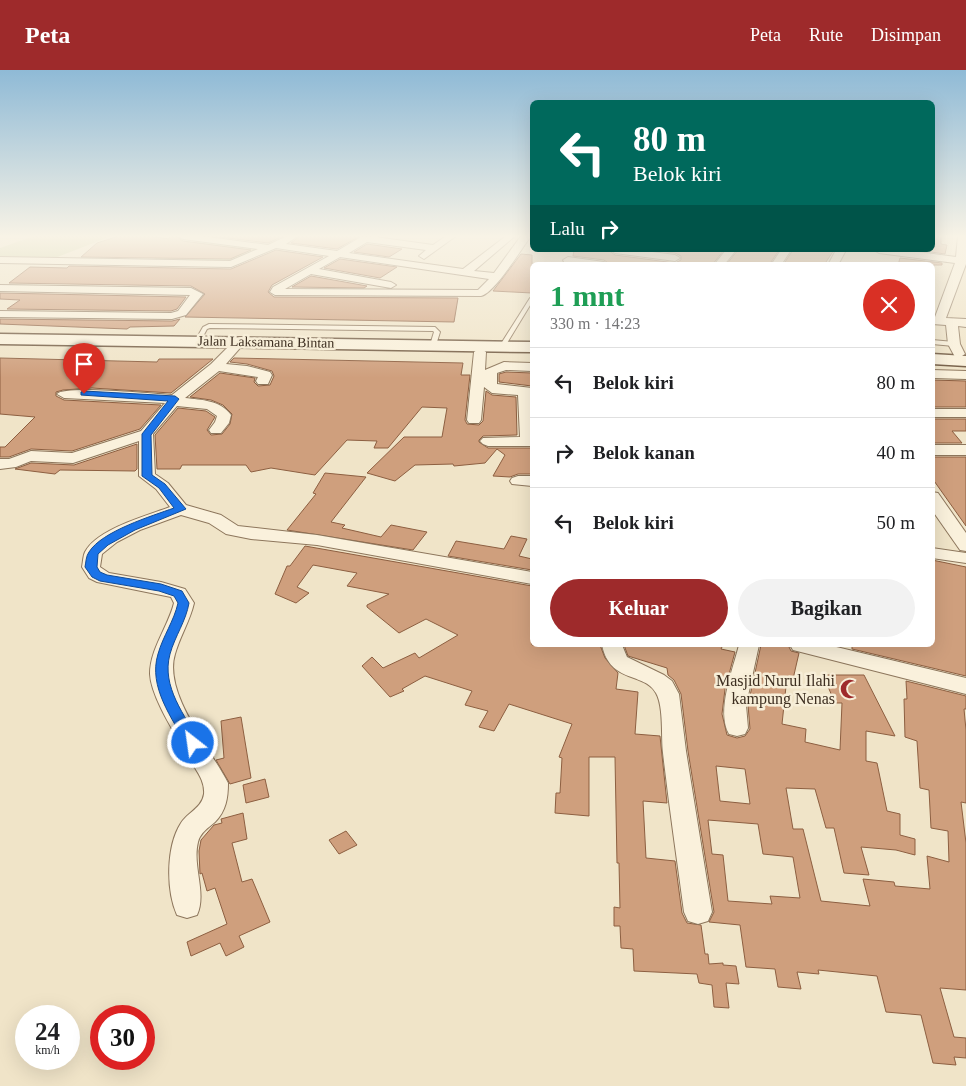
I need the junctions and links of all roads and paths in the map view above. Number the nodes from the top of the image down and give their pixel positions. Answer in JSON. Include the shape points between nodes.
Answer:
{"nodes":[{"id":1,"x":133,"y":283,"type":"edge"},
{"id":2,"x":287,"y":283,"type":"edge"},
{"id":3,"x":382,"y":283,"type":"edge"},
{"id":4,"x":491,"y":283,"type":"edge"},
{"id":5,"x":953,"y":283,"type":"edge"},
{"id":6,"x":0,"y":288,"type":"edge"},
{"id":7,"x":126,"y":290,"type":"junction"},
{"id":8,"x":444,"y":294,"type":"junction"},
{"id":9,"x":530,"y":301,"type":"edge"},
{"id":10,"x":0,"y":314,"type":"edge"},
{"id":11,"x":101,"y":315,"type":"junction"},
{"id":12,"x":936,"y":321,"type":"edge"},
{"id":13,"x":952,"y":322,"type":"junction"},
{"id":14,"x":966,"y":323,"type":"edge"},
{"id":15,"x":0,"y":339,"type":"edge"},
{"id":16,"x":198,"y":341,"type":"junction"},
{"id":17,"x":935,"y":343,"type":"edge"},
{"id":18,"x":0,"y":345,"type":"edge"},
{"id":19,"x":433,"y":345,"type":"junction"},
{"id":20,"x":370,"y":347,"type":"junction"},
{"id":21,"x":502,"y":347,"type":"junction"},
{"id":22,"x":530,"y":347,"type":"edge"},
{"id":23,"x":234,"y":348,"type":"junction"},
{"id":24,"x":480,"y":352,"type":"junction"},
{"id":25,"x":530,"y":353,"type":"edge"},
{"id":26,"x":961,"y":353,"type":"edge"},
{"id":27,"x":935,"y":354,"type":"edge"},
{"id":28,"x":935,"y":358,"type":"edge"},
{"id":29,"x":216,"y":367,"type":"junction"},
{"id":30,"x":530,"y":367,"type":"edge"},
{"id":31,"x":935,"y":374,"type":"edge"},
{"id":32,"x":966,"y":375,"type":"edge"},
{"id":33,"x":263,"y":381,"type":"dead end"},
{"id":34,"x":529,"y":392,"type":"edge"},
{"id":35,"x":64,"y":394,"type":"dead end"},
{"id":36,"x":174,"y":400,"type":"junction"},
{"id":37,"x":935,"y":413,"type":"edge"},
{"id":38,"x":966,"y":413,"type":"edge"},
{"id":39,"x":474,"y":420,"type":"dead end"},
{"id":40,"x":216,"y":430,"type":"dead end"},
{"id":41,"x":146,"y":434,"type":"junction"},
{"id":42,"x":488,"y":441,"type":"dead end"},
{"id":43,"x":530,"y":442,"type":"edge"},
{"id":44,"x":935,"y":450,"type":"edge"},
{"id":45,"x":966,"y":450,"type":"edge"},
{"id":46,"x":0,"y":464,"type":"edge"},
{"id":47,"x":935,"y":500,"type":"edge"},
{"id":48,"x":180,"y":509,"type":"junction"},
{"id":49,"x":966,"y":546,"type":"edge"},
{"id":50,"x":935,"y":553,"type":"edge"},
{"id":51,"x":966,"y":558,"type":"edge"},
{"id":52,"x":530,"y":578,"type":"edge"},
{"id":53,"x":612,"y":647,"type":"edge"},
{"id":54,"x":749,"y":647,"type":"edge"},
{"id":55,"x":808,"y":647,"type":"edge"},
{"id":56,"x":966,"y":686,"type":"edge"},
{"id":57,"x":737,"y":728,"type":"dead end"},
{"id":58,"x":187,"y":906,"type":"dead end"},
{"id":59,"x":698,"y":912,"type":"dead end"}],
"edges":[{"from":1,"to":7,"type":"street"},
{"from":2,"to":8,"type":"street","via":[[276,292]]},
{"from":3,"to":8,"type":"street"},
{"from":4,"to":8,"type":"street","via":[[481,293]]},
{"from":5,"to":12,"type":"street"},
{"from":6,"to":7,"type":"street"},
{"from":7,"to":11,"type":"street"},
{"from":7,"to":11,"type":"street","via":[[191,291],[197,294],[178,315]]},
{"from":9,"to":21,"type":"lane"},
{"from":10,"to":11,"type":"street"},
{"from":12,"to":13,"type":"street"},
{"from":13,"to":14,"type":"street"},
{"from":13,"to":26,"type":"street"},
{"from":15,"to":16,"type":"main road","name":"Jalan Laksamana Bintan"},
{"from":16,"to":19,"type":"lane","via":[[209,326],[436,329]]},
{"from":16,"to":20,"type":"main road","name":"Jalan Laksamana Bintan"},
{"from":17,"to":26,"type":"lane"},
{"from":18,"to":23,"type":"main road","name":"Jalan Laksamana Bintan"},
{"from":19,"to":20,"type":"main road","name":"Jalan Laksamana Bintan"},
{"from":19,"to":21,"type":"main road","name":"Jalan Laksamana Bintan"},
{"from":20,"to":23,"type":"main road","name":"Jalan Laksamana Bintan"},
{"from":20,"to":24,"type":"main road","name":"Jalan Laksamana Bintan"},
{"from":21,"to":22,"type":"main road","name":"Jalan Laksamana Bintan"},
{"from":23,"to":29,"type":"street"},
{"from":24,"to":25,"type":"main road","name":"Jalan Laksamana Bintan"},
{"from":24,"to":39,"type":"street"},
{"from":26,"to":27,"type":"main road"},
{"from":26,"to":28,"type":"main road"},
{"from":29,"to":33,"type":"street","via":[[260,373],[265,375]]},
{"from":29,"to":36,"type":"street"},
{"from":30,"to":34,"type":"street","via":[[498,367],[491,371],[489,377],[490,386],[497,390]]},
{"from":31,"to":32,"type":"street"},
{"from":34,"to":43,"type":"street"},
{"from":35,"to":36,"type":"street"},
{"from":36,"to":40,"type":"street","via":[[215,407],[224,415]]},
{"from":36,"to":41,"type":"street"},
{"from":37,"to":38,"type":"street"},
{"from":41,"to":46,"type":"street","via":[[73,458],[31,456],[14,464]]},
{"from":41,"to":48,"type":"street","via":[[147,476],[162,486]]},
{"from":42,"to":43,"type":"street"},
{"from":44,"to":45,"type":"street"},
{"from":47,"to":49,"type":"street"},
{"from":48,"to":52,"type":"street","via":[[215,519],[232,530],[251,534],[317,540]]},
{"from":48,"to":58,"type":"street","via":[[131,528],[104,543],[93,553],[91,567],[104,578],[178,594],[184,603],[164,654],[161,675],[169,701],[216,783],[218,797],[211,812],[194,825],[186,837],[183,851]]},
{"from":50,"to":51,"type":"street"},
{"from":53,"to":59,"type":"street","via":[[617,660],[660,683],[668,691]]},
{"from":54,"to":57,"type":"street","via":[[735,705]]},
{"from":55,"to":56,"type":"street"}]}
